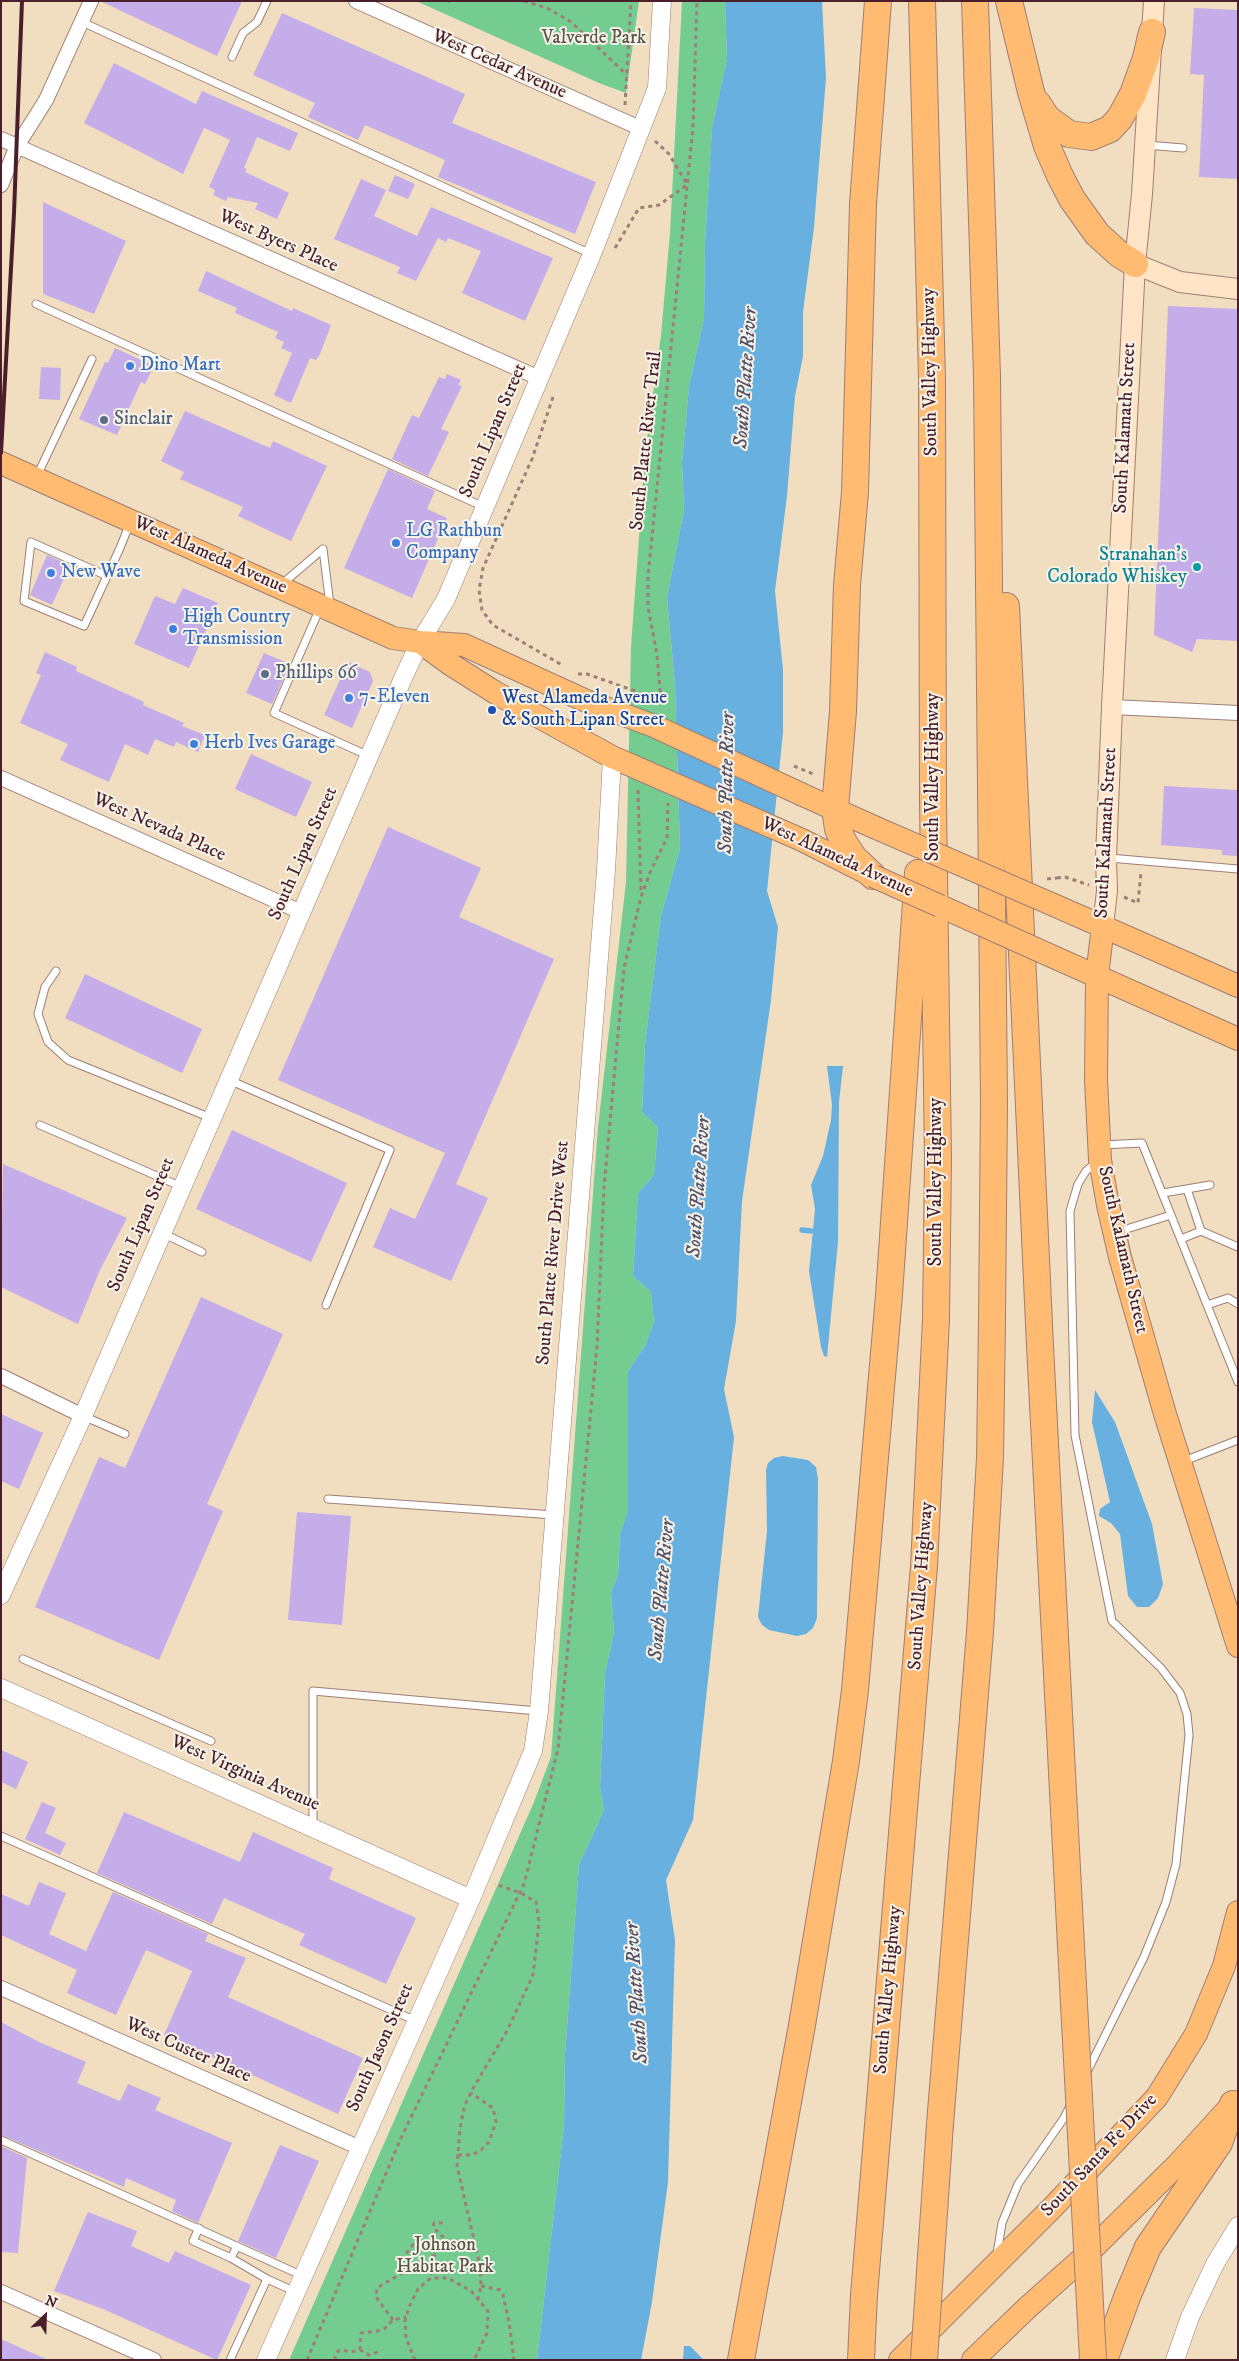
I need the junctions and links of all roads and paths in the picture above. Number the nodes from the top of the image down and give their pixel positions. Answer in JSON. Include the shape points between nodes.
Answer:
{"nodes":[{"id":1,"x":91,"y":1,"type":"edge"},
{"id":2,"x":267,"y":1,"type":"edge"},
{"id":3,"x":356,"y":1,"type":"edge"},
{"id":4,"x":524,"y":1,"type":"edge"},
{"id":5,"x":631,"y":1,"type":"edge"},
{"id":6,"x":662,"y":1,"type":"edge"},
{"id":7,"x":697,"y":1,"type":"edge"},
{"id":8,"x":878,"y":1,"type":"edge"},
{"id":9,"x":922,"y":1,"type":"edge"},
{"id":10,"x":975,"y":1,"type":"edge"},
{"id":11,"x":1009,"y":1,"type":"edge"},
{"id":12,"x":1154,"y":1,"type":"edge"},
{"id":13,"x":82,"y":22,"type":"junction"},
{"id":14,"x":1152,"y":32,"type":"junction"},
{"id":15,"x":232,"y":56,"type":"dead end"},
{"id":16,"x":627,"y":76,"type":"junction"},
{"id":17,"x":1031,"y":92,"type":"junction"},
{"id":18,"x":624,"y":121,"type":"junction"},
{"id":19,"x":642,"y":129,"type":"junction"},
{"id":20,"x":1,"y":139,"type":"edge"},
{"id":21,"x":1145,"y":145,"type":"junction"},
{"id":22,"x":17,"y":146,"type":"junction"},
{"id":23,"x":1183,"y":148,"type":"dead end"},
{"id":24,"x":687,"y":184,"type":"junction"},
{"id":25,"x":1,"y":185,"type":"edge"},
{"id":26,"x":615,"y":249,"type":"dead end"},
{"id":27,"x":592,"y":254,"type":"junction"},
{"id":28,"x":1135,"y":264,"type":"junction"},
{"id":29,"x":1238,"y":289,"type":"edge"},
{"id":30,"x":36,"y":304,"type":"dead end"},
{"id":31,"x":92,"y":359,"type":"dead end"},
{"id":32,"x":987,"y":376,"type":"junction"},
{"id":33,"x":539,"y":378,"type":"junction"},
{"id":34,"x":932,"y":379,"type":"junction"},
{"id":35,"x":553,"y":396,"type":"dead end"},
{"id":36,"x":1,"y":463,"type":"edge"},
{"id":37,"x":36,"y":478,"type":"junction"},
{"id":38,"x":486,"y":507,"type":"junction"},
{"id":39,"x":131,"y":521,"type":"junction"},
{"id":40,"x":107,"y":576,"type":"junction"},
{"id":41,"x":279,"y":586,"type":"junction"},
{"id":42,"x":326,"y":607,"type":"junction"},
{"id":43,"x":420,"y":642,"type":"junction"},
{"id":44,"x":568,"y":669,"type":"dead end"},
{"id":45,"x":577,"y":674,"type":"dead end"},
{"id":46,"x":662,"y":700,"type":"dead end"},
{"id":47,"x":653,"y":703,"type":"dead end"},
{"id":48,"x":1112,"y":707,"type":"junction"},
{"id":49,"x":1238,"y":713,"type":"edge"},
{"id":50,"x":370,"y":756,"type":"junction"},
{"id":51,"x":612,"y":757,"type":"junction"},
{"id":52,"x":1,"y":778,"type":"edge"},
{"id":53,"x":638,"y":789,"type":"dead end"},
{"id":54,"x":672,"y":793,"type":"junction"},
{"id":55,"x":835,"y":809,"type":"junction"},
{"id":56,"x":1106,"y":858,"type":"junction"},
{"id":57,"x":1142,"y":861,"type":"junction"},
{"id":58,"x":1238,"y":869,"type":"edge"},
{"id":59,"x":873,"y":876,"type":"junction"},
{"id":60,"x":1065,"y":877,"type":"dead end"},
{"id":61,"x":1057,"y":878,"type":"dead end"},
{"id":62,"x":1138,"y":903,"type":"dead end"},
{"id":63,"x":301,"y":912,"type":"junction"},
{"id":64,"x":1103,"y":926,"type":"junction"},
{"id":65,"x":56,"y":971,"type":"dead end"},
{"id":66,"x":1098,"y":976,"type":"junction"},
{"id":67,"x":1238,"y":986,"type":"edge"},
{"id":68,"x":1238,"y":1039,"type":"edge"},
{"id":69,"x":229,"y":1080,"type":"junction"},
{"id":70,"x":212,"y":1118,"type":"junction"},
{"id":71,"x":40,"y":1125,"type":"dead end"},
{"id":72,"x":1100,"y":1153,"type":"junction"},
{"id":73,"x":1210,"y":1185,"type":"dead end"},
{"id":74,"x":182,"y":1187,"type":"junction"},
{"id":75,"x":1187,"y":1189,"type":"junction"},
{"id":76,"x":1163,"y":1194,"type":"junction"},
{"id":77,"x":1171,"y":1215,"type":"junction"},
{"id":78,"x":1201,"y":1231,"type":"junction"},
{"id":79,"x":162,"y":1233,"type":"junction"},
{"id":80,"x":1114,"y":1233,"type":"junction"},
{"id":81,"x":1181,"y":1239,"type":"junction"},
{"id":82,"x":1238,"y":1247,"type":"edge"},
{"id":83,"x":202,"y":1252,"type":"dead end"},
{"id":84,"x":1238,"y":1304,"type":"edge"},
{"id":85,"x":326,"y":1305,"type":"dead end"},
{"id":86,"x":1207,"y":1305,"type":"junction"},
{"id":87,"x":1,"y":1376,"type":"edge"},
{"id":88,"x":1238,"y":1382,"type":"edge"},
{"id":89,"x":83,"y":1416,"type":"junction"},
{"id":90,"x":125,"y":1434,"type":"dead end"},
{"id":91,"x":1238,"y":1440,"type":"edge"},
{"id":92,"x":1181,"y":1462,"type":"junction"},
{"id":93,"x":328,"y":1499,"type":"dead end"},
{"id":94,"x":554,"y":1515,"type":"junction"},
{"id":95,"x":1,"y":1595,"type":"edge"},
{"id":96,"x":1238,"y":1646,"type":"edge"},
{"id":97,"x":23,"y":1659,"type":"dead end"},
{"id":98,"x":1,"y":1688,"type":"edge"},
{"id":99,"x":539,"y":1711,"type":"junction"},
{"id":100,"x":212,"y":1740,"type":"dead end"},
{"id":101,"x":533,"y":1752,"type":"joint"},
{"id":102,"x":313,"y":1828,"type":"junction"},
{"id":103,"x":1,"y":1836,"type":"edge"},
{"id":104,"x":481,"y":1876,"type":"junction"},
{"id":105,"x":471,"y":1899,"type":"junction"},
{"id":106,"x":1238,"y":1912,"type":"edge"},
{"id":107,"x":1,"y":1988,"type":"edge"},
{"id":108,"x":416,"y":2021,"type":"junction"},
{"id":109,"x":470,"y":2093,"type":"junction"},
{"id":110,"x":1235,"y":2099,"type":"edge"},
{"id":111,"x":1,"y":2140,"type":"edge"},
{"id":112,"x":360,"y":2148,"type":"junction"},
{"id":113,"x":458,"y":2155,"type":"junction"},
{"id":114,"x":444,"y":2223,"type":"dead end"},
{"id":115,"x":1238,"y":2226,"type":"edge"},
{"id":116,"x":199,"y":2228,"type":"junction"},
{"id":117,"x":237,"y":2246,"type":"junction"},
{"id":118,"x":433,"y":2257,"type":"junction"},
{"id":119,"x":232,"y":2258,"type":"junction"},
{"id":120,"x":995,"y":2266,"type":"junction"},
{"id":121,"x":304,"y":2276,"type":"junction"},
{"id":122,"x":431,"y":2278,"type":"junction"},
{"id":123,"x":267,"y":2279,"type":"junction"},
{"id":124,"x":481,"y":2286,"type":"junction"},
{"id":125,"x":1,"y":2292,"type":"edge"},
{"id":126,"x":296,"y":2292,"type":"junction"},
{"id":127,"x":478,"y":2300,"type":"junction"},
{"id":128,"x":406,"y":2317,"type":"junction"},
{"id":129,"x":392,"y":2320,"type":"junction"},
{"id":130,"x":360,"y":2350,"type":"junction"},
{"id":131,"x":378,"y":2352,"type":"dead end"},
{"id":132,"x":154,"y":2360,"type":"edge"},
{"id":133,"x":230,"y":2360,"type":"edge"},
{"id":134,"x":266,"y":2360,"type":"edge"},
{"id":135,"x":336,"y":2360,"type":"edge"},
{"id":136,"x":415,"y":2360,"type":"edge"},
{"id":137,"x":474,"y":2360,"type":"edge"},
{"id":138,"x":514,"y":2360,"type":"edge"},
{"id":139,"x":741,"y":2360,"type":"edge"},
{"id":140,"x":861,"y":2360,"type":"edge"},
{"id":141,"x":900,"y":2360,"type":"edge"},
{"id":142,"x":924,"y":2360,"type":"edge"},
{"id":143,"x":973,"y":2360,"type":"edge"},
{"id":144,"x":1093,"y":2360,"type":"edge"},
{"id":145,"x":1104,"y":2360,"type":"edge"},
{"id":146,"x":1176,"y":2360,"type":"edge"}],
"edges":[{"from":1,"to":13,"type":"street"},
{"from":2,"to":15,"type":"lane","via":[[257,22],[243,33]]},
{"from":3,"to":18,"type":"street","name":"West Cedar Avenue"},
{"from":4,"to":16,"type":"path","via":[[571,22]]},
{"from":5,"to":16,"type":"path"},
{"from":6,"to":19,"type":"street","via":[[657,88]]},
{"from":7,"to":24,"type":"path","name":"South Platte River Trail","via":[[693,126]]},
{"from":8,"to":55,"type":"highway","via":[[862,214],[854,501]]},
{"from":9,"to":34,"type":"highway","name":"South Valley Highway"},
{"from":10,"to":32,"type":"highway"},
{"from":11,"to":17,"type":"highway"},
{"from":12,"to":14,"type":"main road","name":"South Kalamath Street"},
{"from":13,"to":22,"type":"street","via":[[46,100]]},
{"from":13,"to":27,"type":"lane"},
{"from":14,"to":17,"type":"highway","via":[[1129,103],[1116,124],[1097,136],[1079,137],[1060,128],[1047,118]]},
{"from":14,"to":21,"type":"main road","name":"South Kalamath Street"},
{"from":16,"to":18,"type":"path"},
{"from":17,"to":28,"type":"highway","via":[[1047,146],[1072,199],[1098,234]]},
{"from":18,"to":19,"type":"street","name":"West Cedar Avenue"},
{"from":19,"to":24,"type":"path","via":[[669,154]]},
{"from":19,"to":27,"type":"street","name":"South Lipan Street"},
{"from":20,"to":22,"type":"street","name":"West Byers Place"},
{"from":21,"to":23,"type":"lane"},
{"from":21,"to":28,"type":"main road","name":"South Kalamath Street"},
{"from":22,"to":25,"type":"street"},
{"from":22,"to":33,"type":"street","name":"West Byers Place"},
{"from":24,"to":26,"type":"path","via":[[659,204],[639,208]]},
{"from":24,"to":46,"type":"path","name":"South Platte River Trail","via":[[648,577],[648,607]]},
{"from":27,"to":33,"type":"street","name":"South Lipan Street"},
{"from":28,"to":29,"type":"main road","via":[[1180,282]]},
{"from":28,"to":48,"type":"main road","name":"South Kalamath Street"},
{"from":30,"to":38,"type":"lane"},
{"from":31,"to":37,"type":"lane"},
{"from":32,"to":142,"type":"highway","bridge":true,"via":[[994,1112],[990,1458],[980,1632]]},
{"from":32,"to":144,"type":"highway","bridge":true,"via":[[1003,545],[1040,1346]]},
{"from":33,"to":38,"type":"street","name":"South Lipan Street"},
{"from":34,"to":139,"type":"highway","via":[[914,950],[859,1658],[846,1761],[802,2025]]},
{"from":34,"to":140,"type":"highway","name":"South Valley Highway","via":[[938,1160],[936,1319],[924,1556]]},
{"from":35,"to":44,"type":"path","via":[[532,459],[483,568],[479,590],[482,610],[493,625]]},
{"from":36,"to":37,"type":"main road","name":"West Alameda Avenue"},
{"from":37,"to":39,"type":"main road","name":"West Alameda Avenue"},
{"from":38,"to":43,"type":"street","name":"South Lipan Street","via":[[446,599]]},
{"from":39,"to":40,"type":"lane"},
{"from":39,"to":41,"type":"main road","name":"West Alameda Avenue"},
{"from":40,"to":40,"type":"lane","via":[[84,626],[24,601],[31,542]]},
{"from":41,"to":42,"type":"main road","name":"West Alameda Avenue"},
{"from":41,"to":42,"type":"lane","via":[[323,548]]},
{"from":42,"to":43,"type":"main road","name":"West Alameda Avenue","via":[[393,638]]},
{"from":42,"to":50,"type":"lane","via":[[274,713]]},
{"from":43,"to":50,"type":"street","name":"South Lipan Street"},
{"from":43,"to":51,"type":"main road","name":"West Alameda Avenue","via":[[496,692]]},
{"from":43,"to":55,"type":"main road","name":"West Alameda Avenue","bridge":true,"via":[[464,645],[584,700],[654,726]]},
{"from":45,"to":47,"type":"path","via":[[587,674],[635,691]]},
{"from":48,"to":49,"type":"street"},
{"from":48,"to":56,"type":"main road","name":"South Kalamath Street"},
{"from":50,"to":63,"type":"street","name":"South Lipan Street"},
{"from":51,"to":54,"type":"main road","name":"West Alameda Avenue"},
{"from":51,"to":94,"type":"street","name":"South Platte River Drive West","via":[[606,870]]},
{"from":52,"to":63,"type":"street","name":"West Nevada Place"},
{"from":53,"to":54,"type":"path","via":[[641,897],[667,838]]},
{"from":54,"to":59,"type":"main road","name":"West Alameda Avenue","via":[[802,840]]},
{"from":55,"to":59,"type":"highway","via":[[845,846]]},
{"from":55,"to":64,"type":"main road","name":"West Alameda Avenue","bridge":true},
{"from":56,"to":57,"type":"lane"},
{"from":56,"to":64,"type":"main road","name":"South Kalamath Street"},
{"from":57,"to":58,"type":"lane"},
{"from":57,"to":62,"type":"path"},
{"from":59,"to":66,"type":"main road","name":"West Alameda Avenue","bridge":true},
{"from":60,"to":61,"type":"path"},
{"from":63,"to":69,"type":"street","name":"South Lipan Street"},
{"from":64,"to":66,"type":"main road","name":"South Kalamath Street"},
{"from":64,"to":67,"type":"main road","name":"West Alameda Avenue"},
{"from":65,"to":70,"type":"lane","via":[[45,987],[38,1014],[48,1042],[68,1060]]},
{"from":66,"to":68,"type":"main road","name":"West Alameda Avenue"},
{"from":66,"to":72,"type":"main road","name":"South Kalamath Street","via":[[1096,1080]]},
{"from":69,"to":70,"type":"street","name":"South Lipan Street"},
{"from":69,"to":85,"type":"lane","via":[[390,1150]]},
{"from":70,"to":74,"type":"street","name":"South Lipan Street"},
{"from":71,"to":74,"type":"lane"},
{"from":72,"to":76,"type":"lane","via":[[1142,1143]]},
{"from":72,"to":80,"type":"main road","name":"South Kalamath Street"},
{"from":72,"to":120,"type":"lane","via":[[1078,1184],[1070,1212],[1075,1435],[1112,1620],[1161,1668],[1180,1693],[1189,1735],[1176,1864],[1166,1902],[1144,1957],[1064,2118],[1018,2184],[1002,2223]]},
{"from":73,"to":75,"type":"lane"},
{"from":74,"to":79,"type":"street","name":"South Lipan Street"},
{"from":75,"to":76,"type":"lane"},
{"from":75,"to":78,"type":"lane"},
{"from":76,"to":77,"type":"lane"},
{"from":77,"to":80,"type":"lane"},
{"from":77,"to":81,"type":"lane"},
{"from":78,"to":81,"type":"lane"},
{"from":78,"to":82,"type":"lane"},
{"from":79,"to":83,"type":"lane"},
{"from":79,"to":89,"type":"street","name":"South Lipan Street"},
{"from":80,"to":92,"type":"main road","name":"South Kalamath Street","via":[[1149,1362]]},
{"from":81,"to":86,"type":"lane"},
{"from":84,"to":86,"type":"lane","via":[[1228,1298]]},
{"from":86,"to":88,"type":"lane"},
{"from":87,"to":89,"type":"street"},
{"from":89,"to":90,"type":"lane"},
{"from":89,"to":95,"type":"street","name":"South Lipan Street"},
{"from":91,"to":92,"type":"lane"},
{"from":92,"to":96,"type":"main road","name":"South Kalamath Street"},
{"from":93,"to":94,"type":"lane"},
{"from":94,"to":99,"type":"street","name":"South Platte River Drive West"},
{"from":97,"to":100,"type":"lane"},
{"from":98,"to":102,"type":"street","name":"West Virginia Avenue"},
{"from":99,"to":101,"type":"street","name":"South Platte River Drive West"},
{"from":99,"to":102,"type":"lane","via":[[313,1691]]},
{"from":101,"to":104,"type":"street","name":"South Jason Street"},
{"from":102,"to":105,"type":"street","name":"West Virginia Avenue"},
{"from":103,"to":108,"type":"lane"},
{"from":104,"to":105,"type":"street","name":"South Jason Street"},
{"from":104,"to":109,"type":"path","via":[[536,1902],[540,1922],[533,1975],[507,2031]]},
{"from":105,"to":108,"type":"street","name":"South Jason Street"},
{"from":106,"to":120,"type":"main road","name":"South Santa Fe Drive","via":[[1224,1966],[1196,2034],[1157,2097]]},
{"from":107,"to":112,"type":"street","name":"West Custer Place"},
{"from":108,"to":112,"type":"street","name":"South Jason Street"},
{"from":109,"to":113,"type":"path","via":[[460,2129]]},
{"from":109,"to":113,"type":"path","via":[[493,2108],[496,2122],[489,2142],[481,2150],[472,2155]]},
{"from":110,"to":143,"type":"main road","via":[[1179,2163],[1090,2252]]},
{"from":110,"to":145,"type":"highway","via":[[1219,2143],[1148,2247]]},
{"from":111,"to":116,"type":"lane"},
{"from":112,"to":121,"type":"street","name":"South Jason Street"},
{"from":113,"to":124,"type":"path","via":[[457,2166],[480,2266]]},
{"from":114,"to":118,"type":"path","via":[[434,2223],[433,2227],[445,2239]]},
{"from":115,"to":146,"type":"street","via":[[1215,2264],[1190,2317]]},
{"from":116,"to":117,"type":"lane"},
{"from":116,"to":119,"type":"lane","via":[[194,2241]]},
{"from":117,"to":119,"type":"lane"},
{"from":117,"to":121,"type":"lane"},
{"from":118,"to":122,"type":"path"},
{"from":118,"to":129,"type":"path","via":[[425,2243],[416,2241],[405,2255],[404,2272],[377,2288],[376,2297]]},
{"from":119,"to":123,"type":"lane"},
{"from":120,"to":141,"type":"main road","name":"South Santa Fe Drive"},
{"from":121,"to":126,"type":"street","name":"South Jason Street"},
{"from":122,"to":127,"type":"path","via":[[448,2278],[471,2291]]},
{"from":122,"to":128,"type":"path","via":[[418,2290]]},
{"from":123,"to":126,"type":"lane"},
{"from":123,"to":133,"type":"lane"},
{"from":124,"to":127,"type":"path"},
{"from":124,"to":138,"type":"path","via":[[500,2290],[503,2295]]},
{"from":125,"to":132,"type":"street"},
{"from":126,"to":134,"type":"street","name":"South Jason Street"},
{"from":127,"to":137,"type":"path","via":[[488,2311],[487,2333]]},
{"from":128,"to":129,"type":"path"},
{"from":128,"to":136,"type":"path","via":[[406,2338]]},
{"from":129,"to":130,"type":"path","via":[[384,2329],[361,2333]]},
{"from":130,"to":131,"type":"path","via":[[369,2355]]},
{"from":130,"to":135,"type":"path","via":[[338,2352]]}]}
